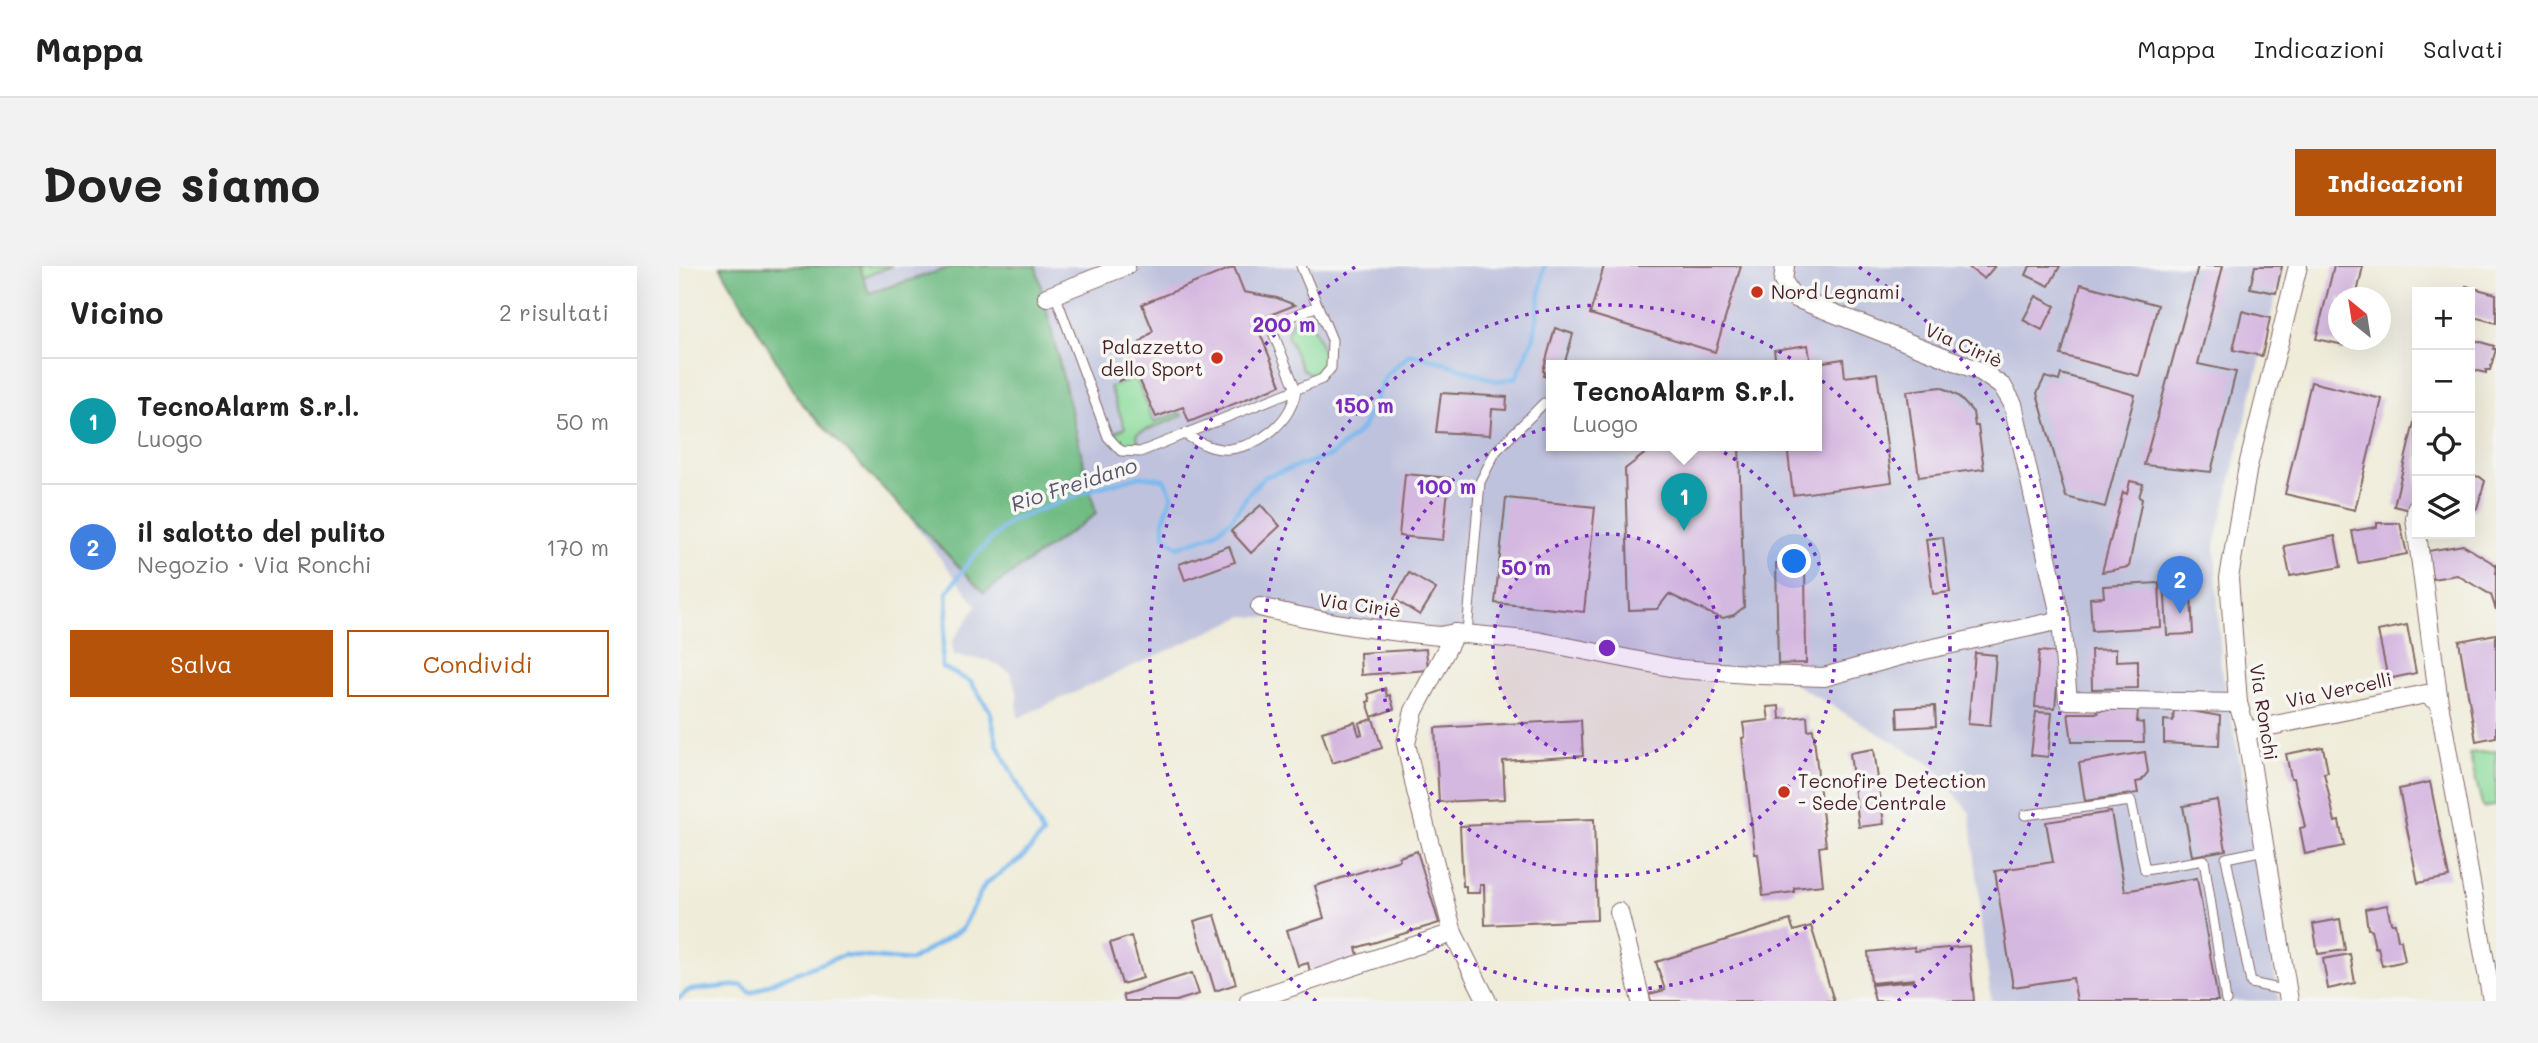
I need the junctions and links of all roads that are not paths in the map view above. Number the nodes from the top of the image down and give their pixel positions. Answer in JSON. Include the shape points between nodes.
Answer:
{"nodes":[{"id":1,"x":1126,"y":266,"type":"edge"},
{"id":2,"x":1301,"y":266,"type":"edge"},
{"id":3,"x":1785,"y":266,"type":"edge"},
{"id":4,"x":2298,"y":266,"type":"edge"},
{"id":5,"x":1051,"y":295,"type":"joint"},
{"id":6,"x":1318,"y":306,"type":"junction"},
{"id":7,"x":1296,"y":390,"type":"junction"},
{"id":8,"x":1544,"y":403,"type":"dead end"},
{"id":9,"x":1184,"y":434,"type":"junction"},
{"id":10,"x":2418,"y":539,"type":"edge"},
{"id":11,"x":1260,"y":607,"type":"dead end"},
{"id":12,"x":2061,"y":620,"type":"junction"},
{"id":13,"x":1461,"y":633,"type":"junction"},
{"id":14,"x":2238,"y":703,"type":"junction"},
{"id":15,"x":2439,"y":703,"type":"junction"},
{"id":16,"x":2246,"y":731,"type":"junction"},
{"id":17,"x":2025,"y":816,"type":"dead end"},
{"id":18,"x":2265,"y":850,"type":"junction"},
{"id":19,"x":1619,"y":912,"type":"dead end"},
{"id":20,"x":1453,"y":933,"type":"junction"},
{"id":21,"x":2288,"y":996,"type":"edge"},
{"id":22,"x":1249,"y":1001,"type":"edge"},
{"id":23,"x":1487,"y":1001,"type":"edge"},
{"id":24,"x":1641,"y":1001,"type":"edge"},
{"id":25,"x":2226,"y":1001,"type":"edge"},
{"id":26,"x":2492,"y":1001,"type":"edge"}],
"edges":[{"from":1,"to":5,"type":"street"},
{"from":2,"to":6,"type":"lane"},
{"from":3,"to":12,"type":"street","name":"Via Ciriè","via":[[1783,281],[1793,297],[1982,372],[2003,387],[2013,404]]},
{"from":4,"to":14,"type":"street","name":"Via Ronchi","via":[[2248,466],[2229,578]]},
{"from":5,"to":9,"type":"lane","via":[[1108,437],[1121,451],[1140,452]]},
{"from":6,"to":7,"type":"lane","via":[[1332,340],[1331,368],[1322,379]]},
{"from":6,"to":7,"type":"lane","via":[[1270,325]]},
{"from":7,"to":9,"type":"lane"},
{"from":7,"to":9,"type":"lane","via":[[1287,415],[1271,433],[1251,443],[1229,449],[1205,446]]},
{"from":8,"to":13,"type":"lane","via":[[1496,451],[1480,482]]},
{"from":10,"to":15,"type":"street"},
{"from":11,"to":13,"type":"street","name":"Via Ciriè","via":[[1350,627],[1440,636]]},
{"from":12,"to":13,"type":"street","name":"Via Ciriè","via":[[1824,677],[1681,669],[1537,641]]},
{"from":12,"to":14,"type":"street","name":"Via Ciriè","via":[[2068,700]]},
{"from":13,"to":20,"type":"street","via":[[1414,711],[1406,743]]},
{"from":14,"to":16,"type":"street","name":"Via Ronchi"},
{"from":15,"to":16,"type":"street","name":"Via Vercelli","via":[[2426,694]]},
{"from":15,"to":26,"type":"street"},
{"from":16,"to":18,"type":"street","name":"Via Ronchi"},
{"from":17,"to":25,"type":"lane","via":[[2131,801],[2145,870],[2204,860]]},
{"from":18,"to":21,"type":"street","name":"Via Ronchi"},
{"from":18,"to":21,"type":"lane","via":[[2226,859],[2251,983]]},
{"from":19,"to":24,"type":"street"},
{"from":20,"to":22,"type":"street"},
{"from":20,"to":23,"type":"street"}]}
